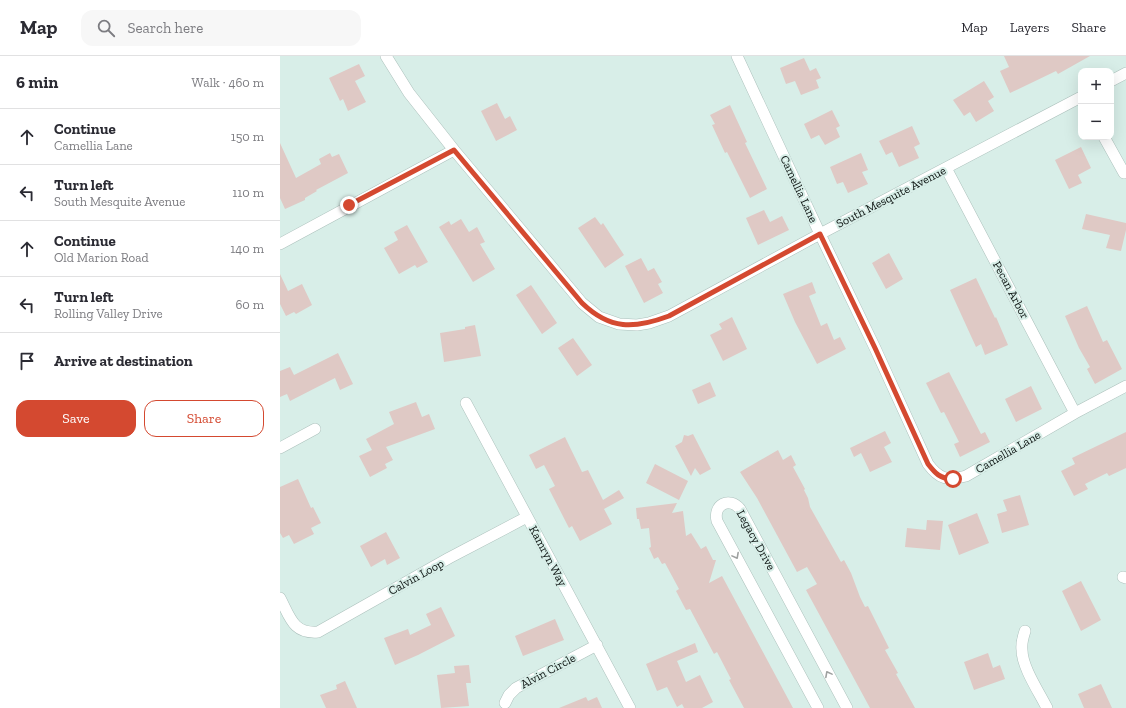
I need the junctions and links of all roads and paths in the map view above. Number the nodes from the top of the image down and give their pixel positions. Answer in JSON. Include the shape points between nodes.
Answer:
{"nodes":[{"id":1,"x":386,"y":56,"type":"edge"},
{"id":2,"x":739,"y":57,"type":"edge"},
{"id":3,"x":1126,"y":73,"type":"edge"},
{"id":4,"x":1114,"y":79,"type":"edge"},
{"id":5,"x":1078,"y":99,"type":"edge"},
{"id":6,"x":1106,"y":140,"type":"edge"},
{"id":7,"x":454,"y":150,"type":"junction"},
{"id":8,"x":946,"y":168,"type":"junction"},
{"id":9,"x":1124,"y":173,"type":"dead end"},
{"id":10,"x":820,"y":234,"type":"junction"},
{"id":11,"x":280,"y":244,"type":"edge"},
{"id":12,"x":1126,"y":386,"type":"edge"},
{"id":13,"x":466,"y":403,"type":"dead end"},
{"id":14,"x":1076,"y":413,"type":"junction"},
{"id":15,"x":315,"y":429,"type":"dead end"},
{"id":16,"x":280,"y":448,"type":"edge"},
{"id":17,"x":527,"y":517,"type":"junction"},
{"id":18,"x":280,"y":598,"type":"edge"},
{"id":19,"x":1025,"y":631,"type":"dead end"},
{"id":20,"x":597,"y":645,"type":"junction"},
{"id":21,"x":505,"y":703,"type":"dead end"},
{"id":22,"x":630,"y":708,"type":"edge"},
{"id":23,"x":818,"y":708,"type":"edge"},
{"id":24,"x":847,"y":708,"type":"edge"},
{"id":25,"x":1047,"y":708,"type":"edge"}],
"edges":[{"from":1,"to":7,"type":"street","name":"South Mesquite Avenue","via":[[409,93]]},
{"from":2,"to":10,"type":"street","name":"Camellia Lane"},
{"from":3,"to":4,"type":"street"},
{"from":5,"to":8,"type":"street","name":"South Mesquite Avenue"},
{"from":6,"to":9,"type":"street"},
{"from":7,"to":10,"type":"street","name":"South Mesquite Avenue","via":[[582,303],[609,322],[637,325],[680,311]]},
{"from":7,"to":11,"type":"street"},
{"from":8,"to":10,"type":"street","name":"South Mesquite Avenue"},
{"from":8,"to":14,"type":"street","name":"Pecan Arbor"},
{"from":10,"to":14,"type":"street","name":"Camellia Lane","via":[[928,464],[938,476],[945,479],[966,476]]},
{"from":12,"to":14,"type":"street","name":"Camellia Lane"},
{"from":13,"to":17,"type":"street","name":"Kamryn Way"},
{"from":15,"to":16,"type":"street"},
{"from":17,"to":18,"type":"street","name":"Calvin Loop","via":[[318,632],[304,631],[295,625]]},
{"from":17,"to":20,"type":"street","name":"Kamryn Way"},
{"from":19,"to":25,"type":"street","via":[[1022,656]]},
{"from":20,"to":21,"type":"street","name":"Alvin Circle","via":[[522,684],[509,695]]},
{"from":20,"to":22,"type":"street","name":"Kamryn Way"},
{"from":24,"to":23,"type":"street","name":"Legacy Drive","one_way":true,"via":[[740,509],[732,503],[723,504],[717,512],[718,521]]}]}
